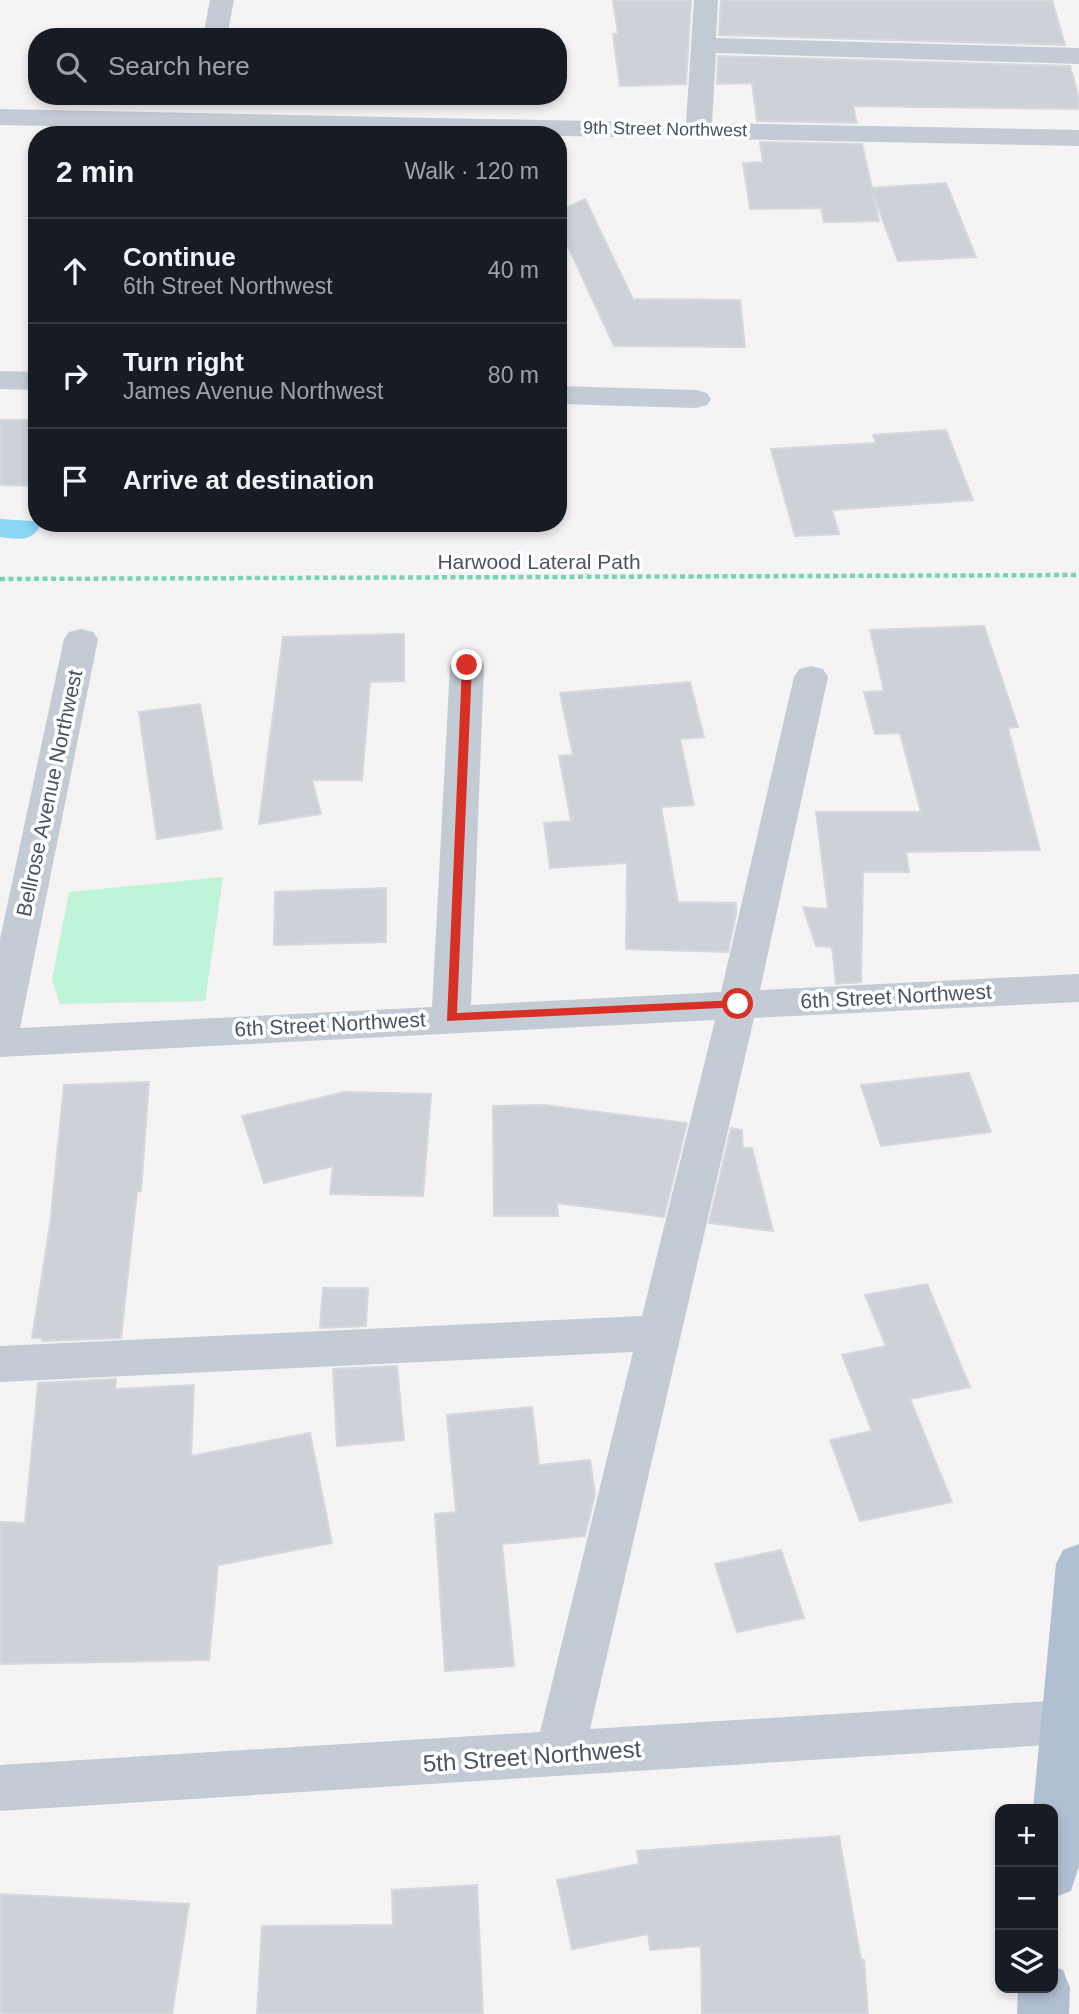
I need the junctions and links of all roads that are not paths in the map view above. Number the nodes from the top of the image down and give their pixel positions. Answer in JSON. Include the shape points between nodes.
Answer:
{"nodes":[{"id":1,"x":222,"y":0,"type":"edge"},
{"id":2,"x":706,"y":0,"type":"edge"},
{"id":3,"x":217,"y":28,"type":"edge"},
{"id":4,"x":704,"y":45,"type":"junction"},
{"id":5,"x":1079,"y":56,"type":"edge"},
{"id":6,"x":201,"y":108,"type":"edge"},
{"id":7,"x":0,"y":117,"type":"edge"},
{"id":8,"x":699,"y":130,"type":"junction"},
{"id":9,"x":1079,"y":138,"type":"edge"},
{"id":10,"x":0,"y":380,"type":"edge"},
{"id":11,"x":28,"y":381,"type":"edge"},
{"id":12,"x":567,"y":395,"type":"edge"},
{"id":13,"x":696,"y":399,"type":"dead end"},
{"id":14,"x":81,"y":639,"type":"dead end"},
{"id":15,"x":467,"y":665,"type":"dead end"},
{"id":16,"x":811,"y":677,"type":"dead end"},
{"id":17,"x":1079,"y":988,"type":"edge"},
{"id":18,"x":738,"y":1004,"type":"junction"},
{"id":19,"x":451,"y":1018,"type":"junction"},
{"id":20,"x":0,"y":1029,"type":"edge"},
{"id":21,"x":0,"y":1042,"type":"edge"},
{"id":22,"x":659,"y":1333,"type":"junction"},
{"id":23,"x":0,"y":1364,"type":"edge"},
{"id":24,"x":1079,"y":1564,"type":"edge"},
{"id":25,"x":1064,"y":1722,"type":"junction"},
{"id":26,"x":559,"y":1755,"type":"junction"},
{"id":27,"x":0,"y":1788,"type":"edge"},
{"id":28,"x":1054,"y":1867,"type":"edge"},
{"id":29,"x":1044,"y":1993,"type":"edge"},
{"id":30,"x":1042,"y":2014,"type":"edge"}],
"edges":[{"from":1,"to":3,"type":"street"},
{"from":2,"to":4,"type":"street"},
{"from":4,"to":5,"type":"street"},
{"from":4,"to":8,"type":"street"},
{"from":6,"to":7,"type":"street","name":"9th Street Northwest"},
{"from":6,"to":8,"type":"street","name":"9th Street Northwest"},
{"from":8,"to":9,"type":"street","name":"9th Street Northwest"},
{"from":10,"to":11,"type":"street"},
{"from":12,"to":13,"type":"street"},
{"from":14,"to":20,"type":"street","name":"Bellrose Avenue Northwest"},
{"from":15,"to":19,"type":"street"},
{"from":16,"to":18,"type":"street"},
{"from":17,"to":18,"type":"street","name":"6th Street Northwest"},
{"from":18,"to":19,"type":"street","name":"6th Street Northwest"},
{"from":18,"to":22,"type":"street"},
{"from":19,"to":21,"type":"street","name":"6th Street Northwest"},
{"from":22,"to":23,"type":"street"},
{"from":22,"to":26,"type":"street"},
{"from":24,"to":25,"type":"main road"},
{"from":25,"to":26,"type":"street","name":"5th Street Northwest"},
{"from":25,"to":28,"type":"main road"},
{"from":26,"to":27,"type":"street","name":"5th Street Northwest"},
{"from":29,"to":30,"type":"main road"}]}
